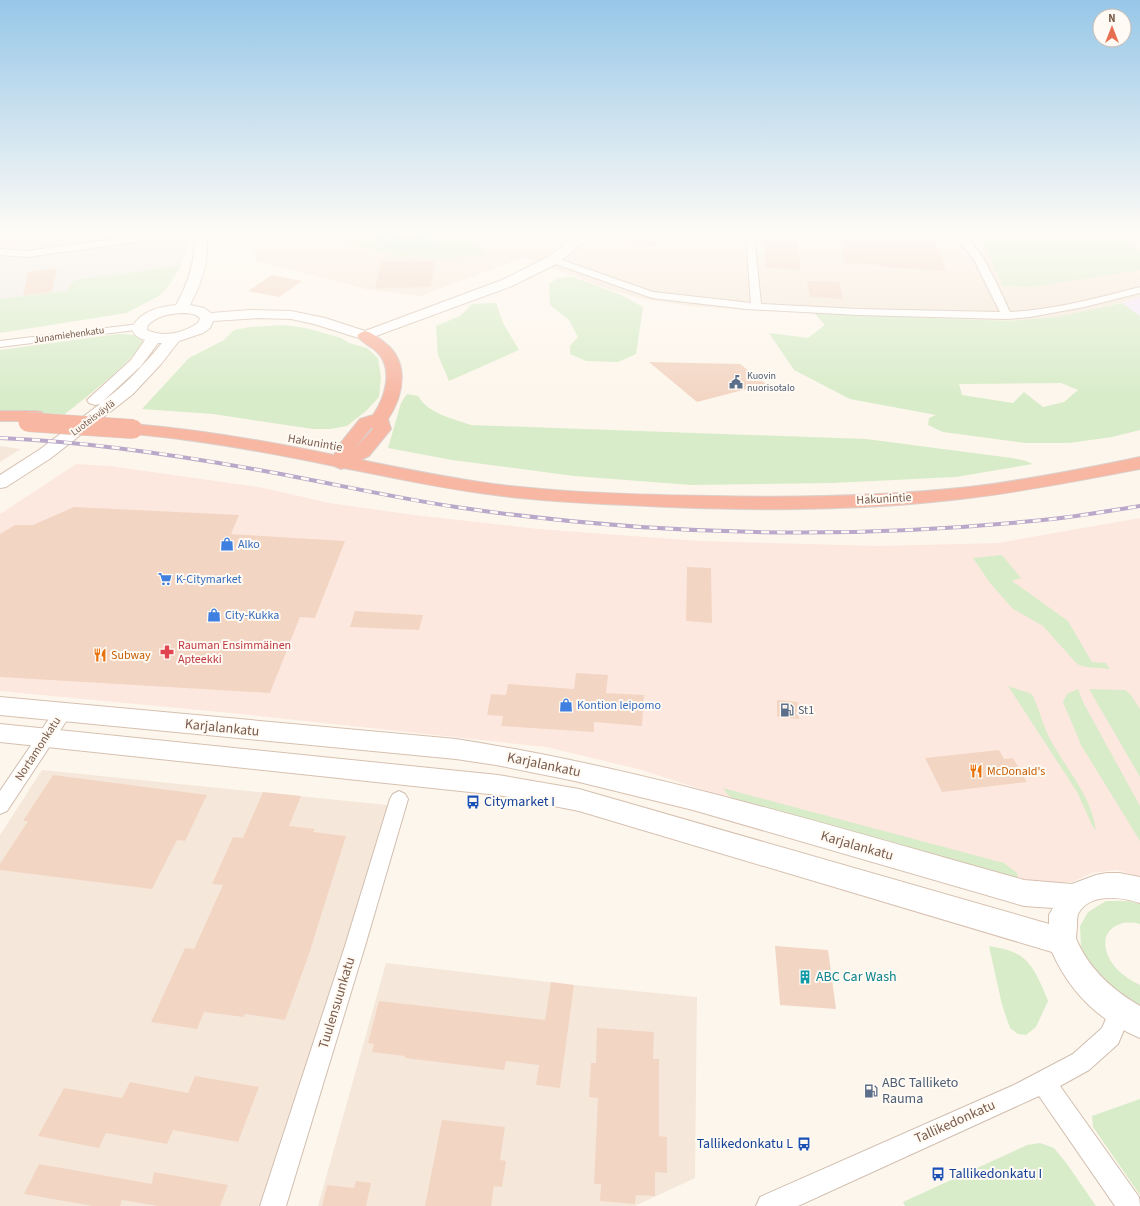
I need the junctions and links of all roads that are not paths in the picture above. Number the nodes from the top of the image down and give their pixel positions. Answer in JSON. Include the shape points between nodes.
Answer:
{"nodes":[{"id":1,"x":192,"y":286,"type":"edge"},
{"id":2,"x":498,"y":286,"type":"edge"},
{"id":3,"x":626,"y":286,"type":"edge"},
{"id":4,"x":754,"y":286,"type":"edge"},
{"id":5,"x":992,"y":286,"type":"edge"},
{"id":6,"x":1140,"y":290,"type":"edge"},
{"id":7,"x":756,"y":306,"type":"junction"},
{"id":8,"x":181,"y":309,"type":"junction"},
{"id":9,"x":1007,"y":316,"type":"junction"},
{"id":10,"x":289,"y":320,"type":"junction"},
{"id":11,"x":322,"y":321,"type":"junction"},
{"id":12,"x":204,"y":323,"type":"junction"},
{"id":13,"x":139,"y":327,"type":"junction"},
{"id":14,"x":365,"y":336,"type":"junction"},
{"id":15,"x":154,"y":338,"type":"junction"},
{"id":16,"x":174,"y":338,"type":"junction"},
{"id":17,"x":0,"y":344,"type":"edge"},
{"id":18,"x":156,"y":361,"type":"junction"},
{"id":19,"x":0,"y":416,"type":"edge"},
{"id":20,"x":32,"y":419,"type":"junction"},
{"id":21,"x":379,"y":419,"type":"junction"},
{"id":22,"x":0,"y":420,"type":"edge"},
{"id":23,"x":363,"y":452,"type":"junction"},
{"id":24,"x":343,"y":456,"type":"junction"},
{"id":25,"x":1140,"y":463,"type":"edge"},
{"id":26,"x":0,"y":468,"type":"edge"},
{"id":27,"x":0,"y":483,"type":"edge"},
{"id":28,"x":626,"y":499,"type":"junction"},
{"id":29,"x":0,"y":706,"type":"edge"},
{"id":30,"x":62,"y":712,"type":"junction"},
{"id":31,"x":0,"y":733,"type":"edge"},
{"id":32,"x":45,"y":739,"type":"junction"},
{"id":33,"x":399,"y":799,"type":"dead end"},
{"id":34,"x":0,"y":806,"type":"edge"},
{"id":35,"x":1140,"y":890,"type":"edge"},
{"id":36,"x":1074,"y":898,"type":"junction"},
{"id":37,"x":1062,"y":941,"type":"junction"},
{"id":38,"x":1130,"y":1018,"type":"edge"},
{"id":39,"x":1043,"y":1082,"type":"junction"},
{"id":40,"x":273,"y":1206,"type":"edge"},
{"id":41,"x":769,"y":1206,"type":"edge"},
{"id":42,"x":1130,"y":1206,"type":"edge"}],
"edges":[{"from":1,"to":8,"type":"main road"},
{"from":2,"to":14,"type":"main road"},
{"from":3,"to":7,"type":"street","via":[[652,295]]},
{"from":4,"to":7,"type":"street"},
{"from":5,"to":9,"type":"street"},
{"from":6,"to":9,"type":"street","via":[[1047,312]]},
{"from":7,"to":9,"type":"street"},
{"from":8,"to":12,"type":"main road","via":[[204,314]]},
{"from":8,"to":13,"type":"main road","via":[[164,311],[147,318]]},
{"from":10,"to":11,"type":"main road"},
{"from":10,"to":12,"type":"main road"},
{"from":10,"to":18,"type":"main road","via":[[215,331],[184,343]]},
{"from":11,"to":12,"type":"main road","via":[[290,315],[255,314]]},
{"from":11,"to":14,"type":"main road"},
{"from":12,"to":16,"type":"main road","via":[[192,333]]},
{"from":13,"to":15,"type":"main road","via":[[140,332]]},
{"from":13,"to":17,"type":"street","name":"Junamiehenkatu"},
{"from":14,"to":21,"type":"highway","via":[[382,348],[393,367],[391,399]]},
{"from":15,"to":16,"type":"main road"},
{"from":15,"to":26,"type":"main road","name":"Luoteisväylä","via":[[136,363],[105,392],[28,451]]},
{"from":16,"to":18,"type":"main road","name":"Luoteisväylä"},
{"from":18,"to":27,"type":"main road","name":"Luoteisväylä","via":[[128,391],[45,454]]},
{"from":19,"to":20,"type":"highway","name":"Hakunintie"},
{"from":20,"to":22,"type":"highway","name":"Hakunintie"},
{"from":20,"to":24,"type":"highway","name":"Hakunintie","bridge":true,"via":[[137,425],[275,448]]},
{"from":21,"to":23,"type":"highway","via":[[382,429]]},
{"from":21,"to":24,"type":"highway","via":[[366,423]]},
{"from":23,"to":24,"type":"highway"},
{"from":23,"to":28,"type":"highway","name":"Hakunintie"},
{"from":24,"to":28,"type":"highway","name":"Hakunintie","via":[[429,479],[524,493]]},
{"from":25,"to":28,"type":"highway","name":"Hakunintie","via":[[995,489],[907,498],[740,503]]},
{"from":29,"to":30,"type":"main road","name":"Karjalankatu"},
{"from":30,"to":32,"type":"street","name":"Nortamonkatu"},
{"from":30,"to":36,"type":"main road","name":"Karjalankatu","via":[[499,755],[684,797],[1024,893]]},
{"from":31,"to":32,"type":"main road"},
{"from":32,"to":34,"type":"street","name":"Nortamonkatu"},
{"from":32,"to":37,"type":"main road","via":[[498,786],[580,800]]},
{"from":33,"to":40,"type":"street","name":"Tuulensuunkatu"},
{"from":35,"to":36,"type":"main road","via":[[1104,886],[1084,891]]},
{"from":36,"to":37,"type":"main road","via":[[1064,914]]},
{"from":37,"to":38,"type":"main road","via":[[1076,969],[1094,992]]},
{"from":38,"to":39,"type":"street","name":"Tallikedonkatu","via":[[1081,1062]]},
{"from":39,"to":41,"type":"street","name":"Tallikedonkatu"},
{"from":39,"to":42,"type":"street"}]}
